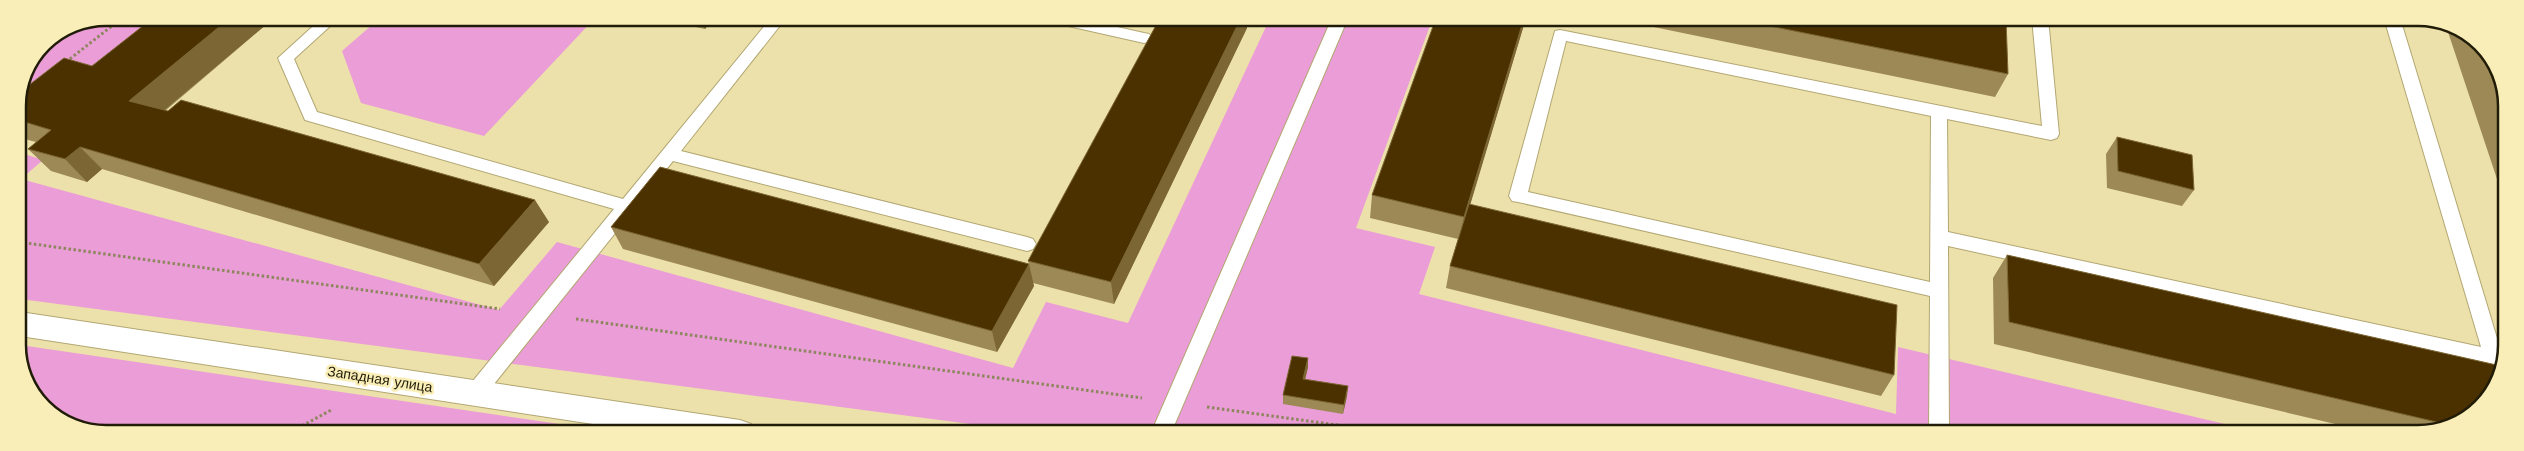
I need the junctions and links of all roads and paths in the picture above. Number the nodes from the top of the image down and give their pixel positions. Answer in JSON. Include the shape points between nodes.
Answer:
{"nodes":[{"id":1,"x":112,"y":26,"type":"edge"},
{"id":2,"x":322,"y":26,"type":"edge"},
{"id":3,"x":773,"y":26,"type":"edge"},
{"id":4,"x":1090,"y":26,"type":"edge"},
{"id":5,"x":1337,"y":26,"type":"edge"},
{"id":6,"x":2041,"y":26,"type":"edge"},
{"id":7,"x":2394,"y":26,"type":"edge"},
{"id":8,"x":1144,"y":38,"type":"dead end"},
{"id":9,"x":63,"y":64,"type":"edge"},
{"id":10,"x":1939,"y":112,"type":"junction"},
{"id":11,"x":669,"y":154,"type":"junction"},
{"id":12,"x":626,"y":206,"type":"junction"},
{"id":13,"x":1939,"y":236,"type":"junction"},
{"id":14,"x":26,"y":243,"type":"edge"},
{"id":15,"x":1027,"y":244,"type":"dead end"},
{"id":16,"x":1939,"y":291,"type":"junction"},
{"id":17,"x":539,"y":314,"type":"junction"},
{"id":18,"x":26,"y":325,"type":"edge"},
{"id":19,"x":475,"y":393,"type":"junction"},
{"id":20,"x":1175,"y":402,"type":"junction"},
{"id":21,"x":687,"y":425,"type":"edge"},
{"id":22,"x":1165,"y":425,"type":"edge"},
{"id":23,"x":1338,"y":425,"type":"edge"},
{"id":24,"x":1939,"y":425,"type":"edge"}],
"edges":[{"from":1,"to":9,"type":"path"},
{"from":2,"to":12,"type":"lane","via":[[286,58],[312,116]]},
{"from":3,"to":11,"type":"lane"},
{"from":4,"to":8,"type":"lane"},
{"from":5,"to":20,"type":"lane"},
{"from":6,"to":10,"type":"lane","via":[[2051,134]]},
{"from":7,"to":13,"type":"lane","via":[[2494,358]]},
{"from":10,"to":13,"type":"lane"},
{"from":10,"to":16,"type":"lane","via":[[1560,35],[1518,196]]},
{"from":11,"to":12,"type":"lane"},
{"from":11,"to":15,"type":"lane"},
{"from":12,"to":17,"type":"lane"},
{"from":13,"to":16,"type":"lane"},
{"from":14,"to":17,"type":"path"},
{"from":16,"to":24,"type":"lane"},
{"from":17,"to":19,"type":"lane"},
{"from":17,"to":20,"type":"path"},
{"from":18,"to":19,"type":"street","name":"Западная улица"},
{"from":19,"to":21,"type":"street","name":"Западная улица"},
{"from":20,"to":22,"type":"lane"},
{"from":20,"to":23,"type":"path"}]}
